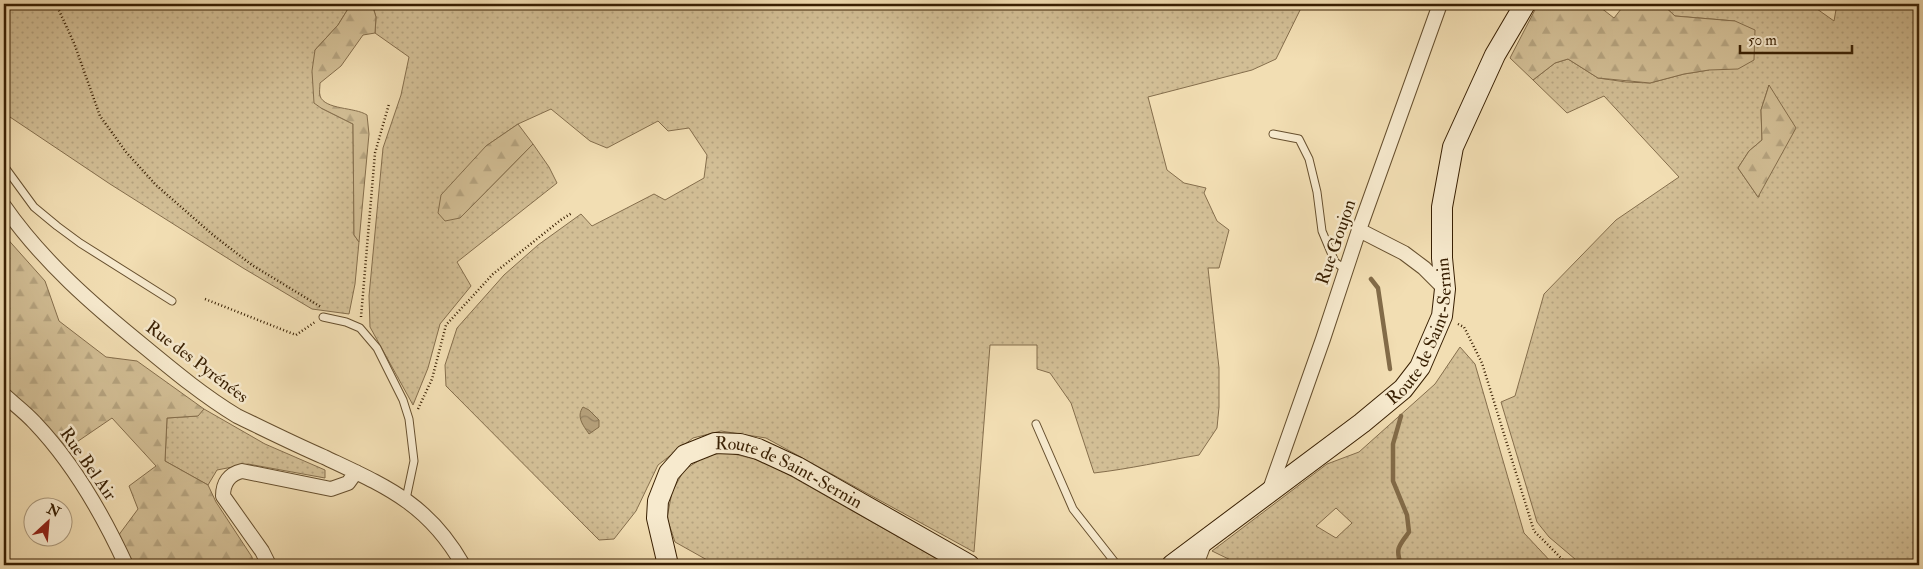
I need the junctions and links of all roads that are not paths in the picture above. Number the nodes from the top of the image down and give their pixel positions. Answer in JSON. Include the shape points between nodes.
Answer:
{"nodes":[{"id":1,"x":1440,"y":4,"type":"edge"},
{"id":2,"x":1525,"y":4,"type":"edge"},
{"id":3,"x":1273,"y":134,"type":"dead end"},
{"id":4,"x":4,"y":166,"type":"edge"},
{"id":5,"x":4,"y":206,"type":"edge"},
{"id":6,"x":1359,"y":230,"type":"junction"},
{"id":7,"x":1347,"y":270,"type":"junction"},
{"id":8,"x":1445,"y":289,"type":"junction"},
{"id":9,"x":172,"y":302,"type":"dead end"},
{"id":10,"x":323,"y":318,"type":"road end"},
{"id":11,"x":4,"y":395,"type":"edge"},
{"id":12,"x":1036,"y":424,"type":"dead end"},
{"id":13,"x":356,"y":472,"type":"junction"},
{"id":14,"x":1269,"y":492,"type":"junction"},
{"id":15,"x":406,"y":499,"type":"junction"},
{"id":16,"x":1205,"y":541,"type":"junction"},
{"id":17,"x":126,"y":565,"type":"edge"},
{"id":18,"x":269,"y":565,"type":"edge"},
{"id":19,"x":463,"y":565,"type":"edge"},
{"id":20,"x":668,"y":565,"type":"edge"},
{"id":21,"x":969,"y":565,"type":"edge"},
{"id":22,"x":1117,"y":565,"type":"edge"},
{"id":23,"x":1172,"y":565,"type":"edge"},
{"id":24,"x":1196,"y":565,"type":"edge"}],
"edges":[{"from":1,"to":6,"type":"street","name":"Rue Goujon"},
{"from":2,"to":8,"type":"street","name":"Route de Saint-Sernin","via":[[1494,55],[1453,147],[1442,207]]},
{"from":3,"to":7,"type":"lane","via":[[1299,138],[1309,160],[1317,192],[1322,231],[1335,262]]},
{"from":4,"to":9,"type":"lane","via":[[34,207],[57,226]]},
{"from":5,"to":13,"type":"street","name":"Rue des Pyrénées","via":[[38,249],[86,298],[216,403]]},
{"from":6,"to":7,"type":"street","name":"Rue Goujon"},
{"from":6,"to":8,"type":"street","via":[[1404,253]]},
{"from":7,"to":14,"type":"street","name":"Rue Goujon"},
{"from":8,"to":14,"type":"street","name":"Route de Saint-Sernin","via":[[1442,316],[1420,368],[1403,389]]},
{"from":10,"to":15,"type":"lane","via":[[360,328],[377,348],[392,376],[410,425],[414,461]]},
{"from":11,"to":17,"type":"street","name":"Rue Bel Air","via":[[35,423],[66,460],[109,527]]},
{"from":12,"to":22,"type":"lane","via":[[1073,509]]},
{"from":13,"to":15,"type":"street","name":"Rue des Pyrénées"},
{"from":13,"to":18,"type":"street","via":[[348,483],[332,488],[242,471],[230,476],[223,496]]},
{"from":14,"to":16,"type":"street","name":"Route de Saint-Sernin"},
{"from":15,"to":19,"type":"street","name":"Rue des Pyrénées","via":[[441,532]]},
{"from":16,"to":23,"type":"street","name":"Route de Saint-Sernin"},
{"from":16,"to":24,"type":"street"},
{"from":20,"to":21,"type":"street","name":"Route de Saint-Sernin","via":[[657,518],[658,501],[669,473],[685,454],[714,443],[740,444],[758,449],[797,467]]}]}
